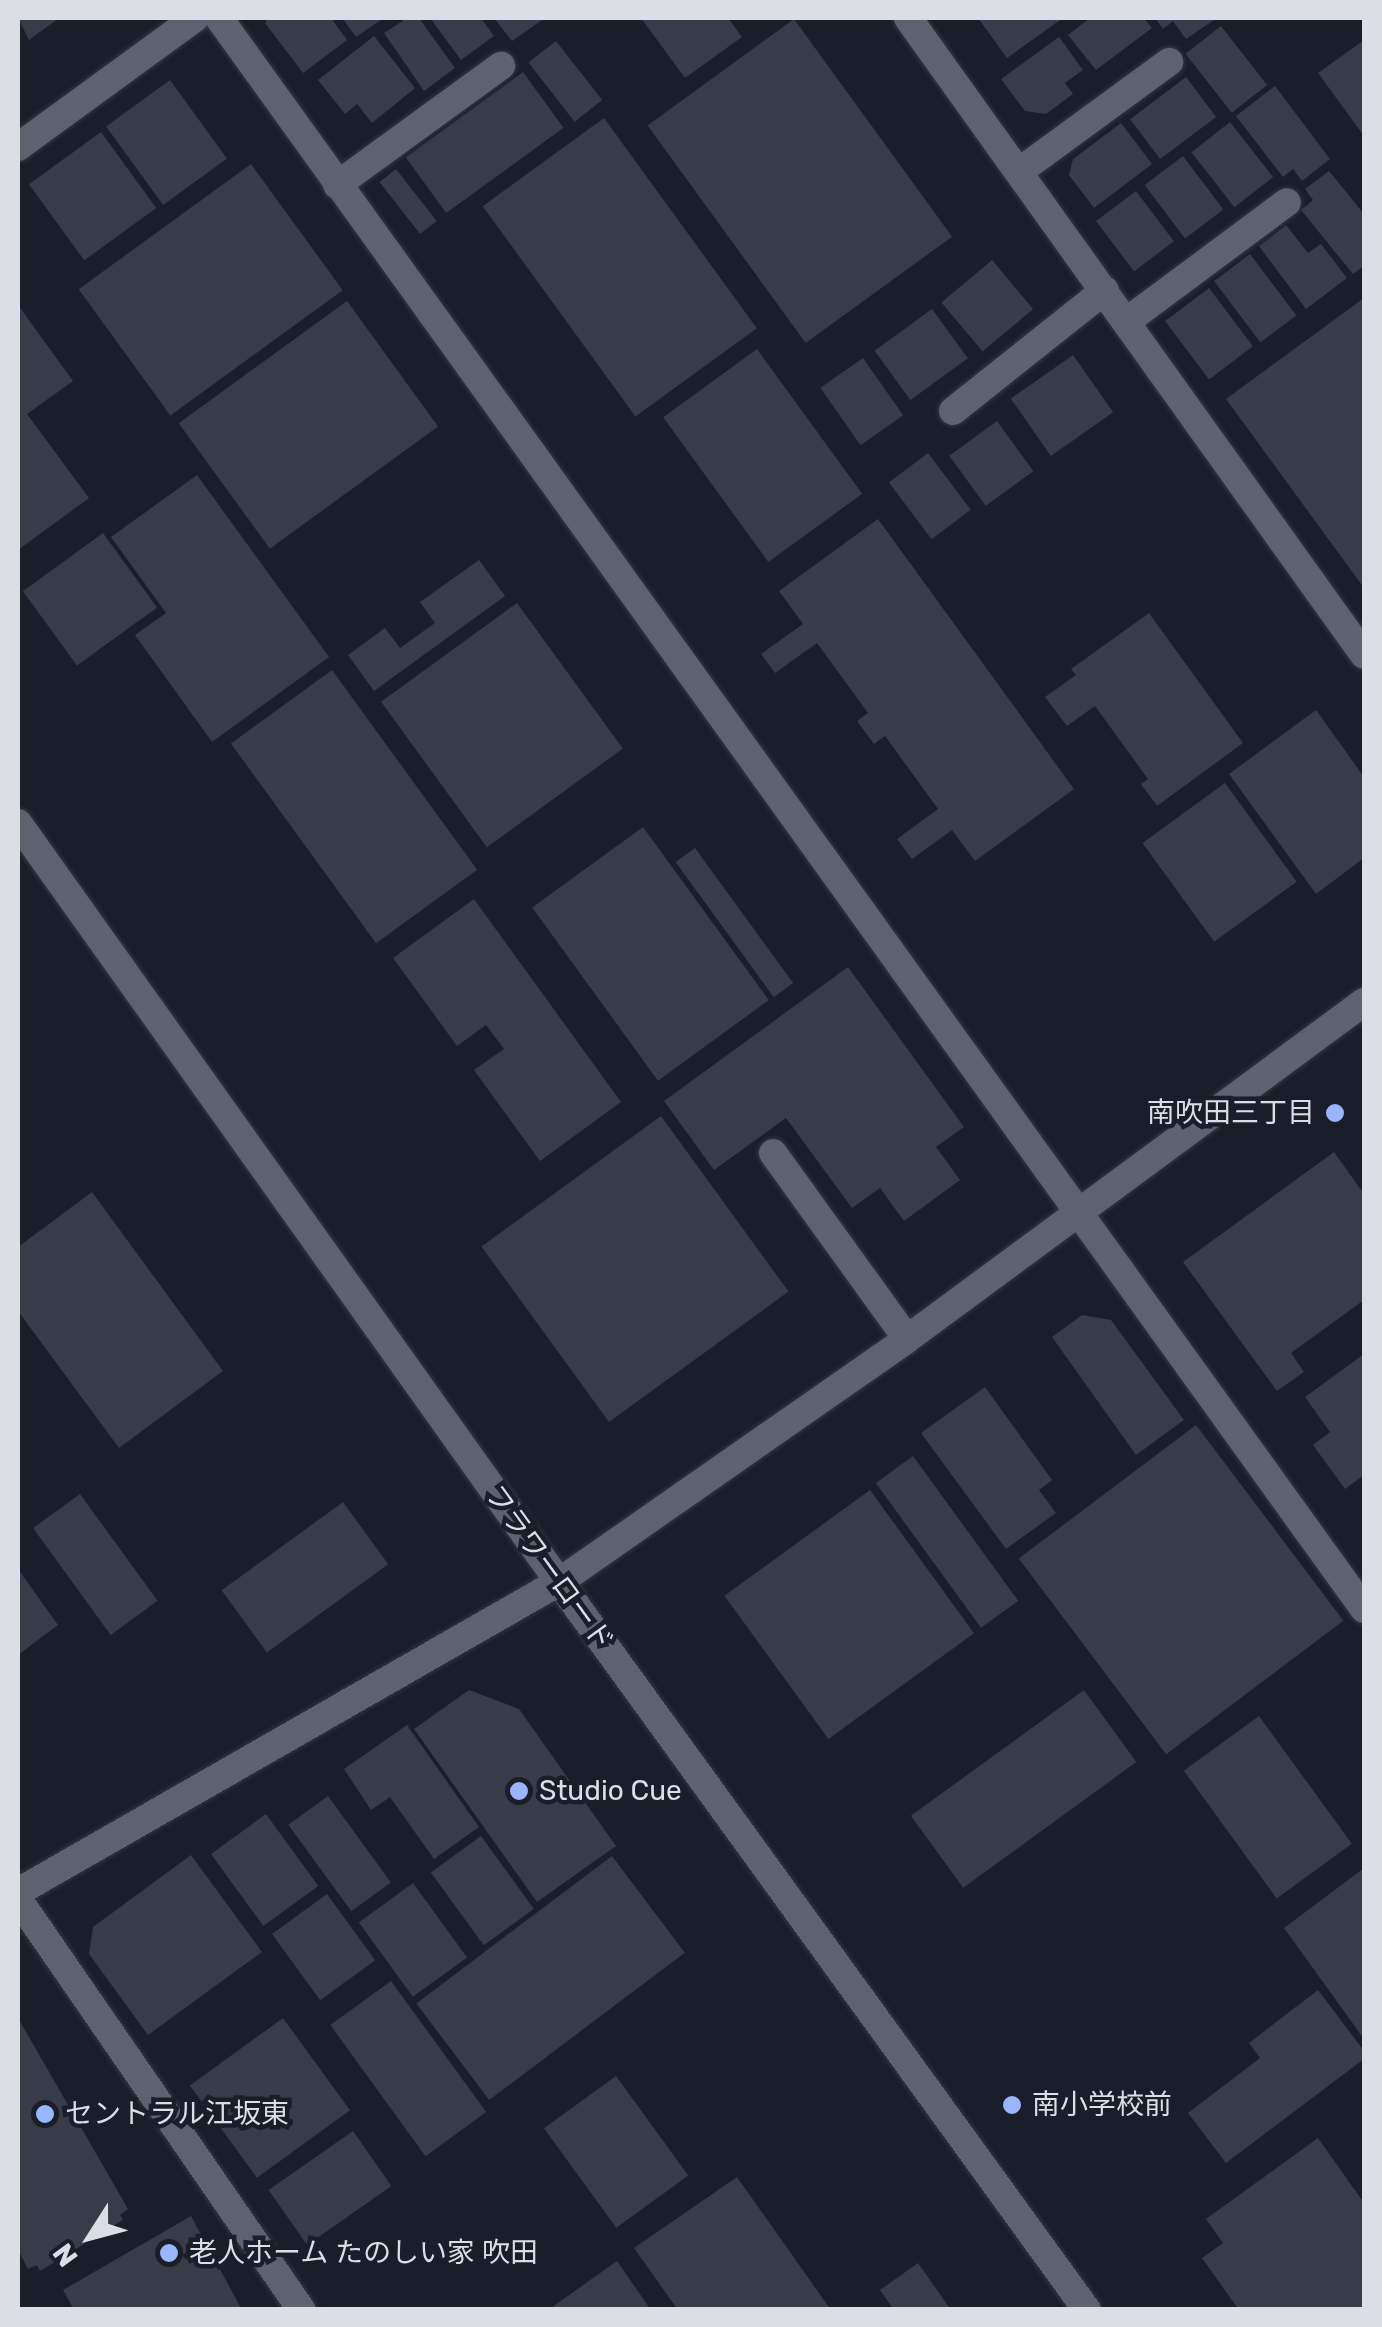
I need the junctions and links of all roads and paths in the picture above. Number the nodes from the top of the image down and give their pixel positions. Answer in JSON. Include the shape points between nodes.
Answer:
{"nodes":[{"id":1,"x":195,"y":18,"type":"edge"},
{"id":2,"x":219,"y":18,"type":"edge"},
{"id":3,"x":908,"y":18,"type":"edge"},
{"id":4,"x":1169,"y":62,"type":"dead end"},
{"id":5,"x":501,"y":66,"type":"dead end"},
{"id":6,"x":18,"y":147,"type":"edge"},
{"id":7,"x":1020,"y":171,"type":"junction"},
{"id":8,"x":337,"y":185,"type":"junction"},
{"id":9,"x":1287,"y":202,"type":"dead end"},
{"id":10,"x":1105,"y":290,"type":"junction"},
{"id":11,"x":1127,"y":321,"type":"junction"},
{"id":12,"x":953,"y":411,"type":"dead end"},
{"id":13,"x":1364,"y":655,"type":"edge"},
{"id":14,"x":18,"y":822,"type":"edge"},
{"id":15,"x":1364,"y":1002,"type":"edge"},
{"id":16,"x":773,"y":1154,"type":"dead end"},
{"id":17,"x":1076,"y":1211,"type":"junction"},
{"id":18,"x":907,"y":1339,"type":"junction"},
{"id":19,"x":559,"y":1582,"type":"junction"},
{"id":20,"x":1364,"y":1609,"type":"edge"},
{"id":21,"x":18,"y":1896,"type":"edge"},
{"id":22,"x":302,"y":2310,"type":"edge"},
{"id":23,"x":1086,"y":2310,"type":"edge"}],
"edges":[{"from":1,"to":6,"type":"street"},
{"from":2,"to":8,"type":"street"},
{"from":3,"to":7,"type":"street"},
{"from":4,"to":7,"type":"street"},
{"from":5,"to":8,"type":"street"},
{"from":7,"to":10,"type":"street"},
{"from":8,"to":17,"type":"street"},
{"from":9,"to":11,"type":"street"},
{"from":10,"to":11,"type":"street"},
{"from":10,"to":12,"type":"street"},
{"from":11,"to":13,"type":"street"},
{"from":14,"to":19,"type":"street","name":"フラワーロード"},
{"from":15,"to":17,"type":"street"},
{"from":16,"to":18,"type":"street"},
{"from":17,"to":18,"type":"street"},
{"from":17,"to":20,"type":"street"},
{"from":18,"to":19,"type":"street"},
{"from":19,"to":21,"type":"street"},
{"from":19,"to":23,"type":"street","name":"フラワーロード"},
{"from":21,"to":22,"type":"street"}]}
